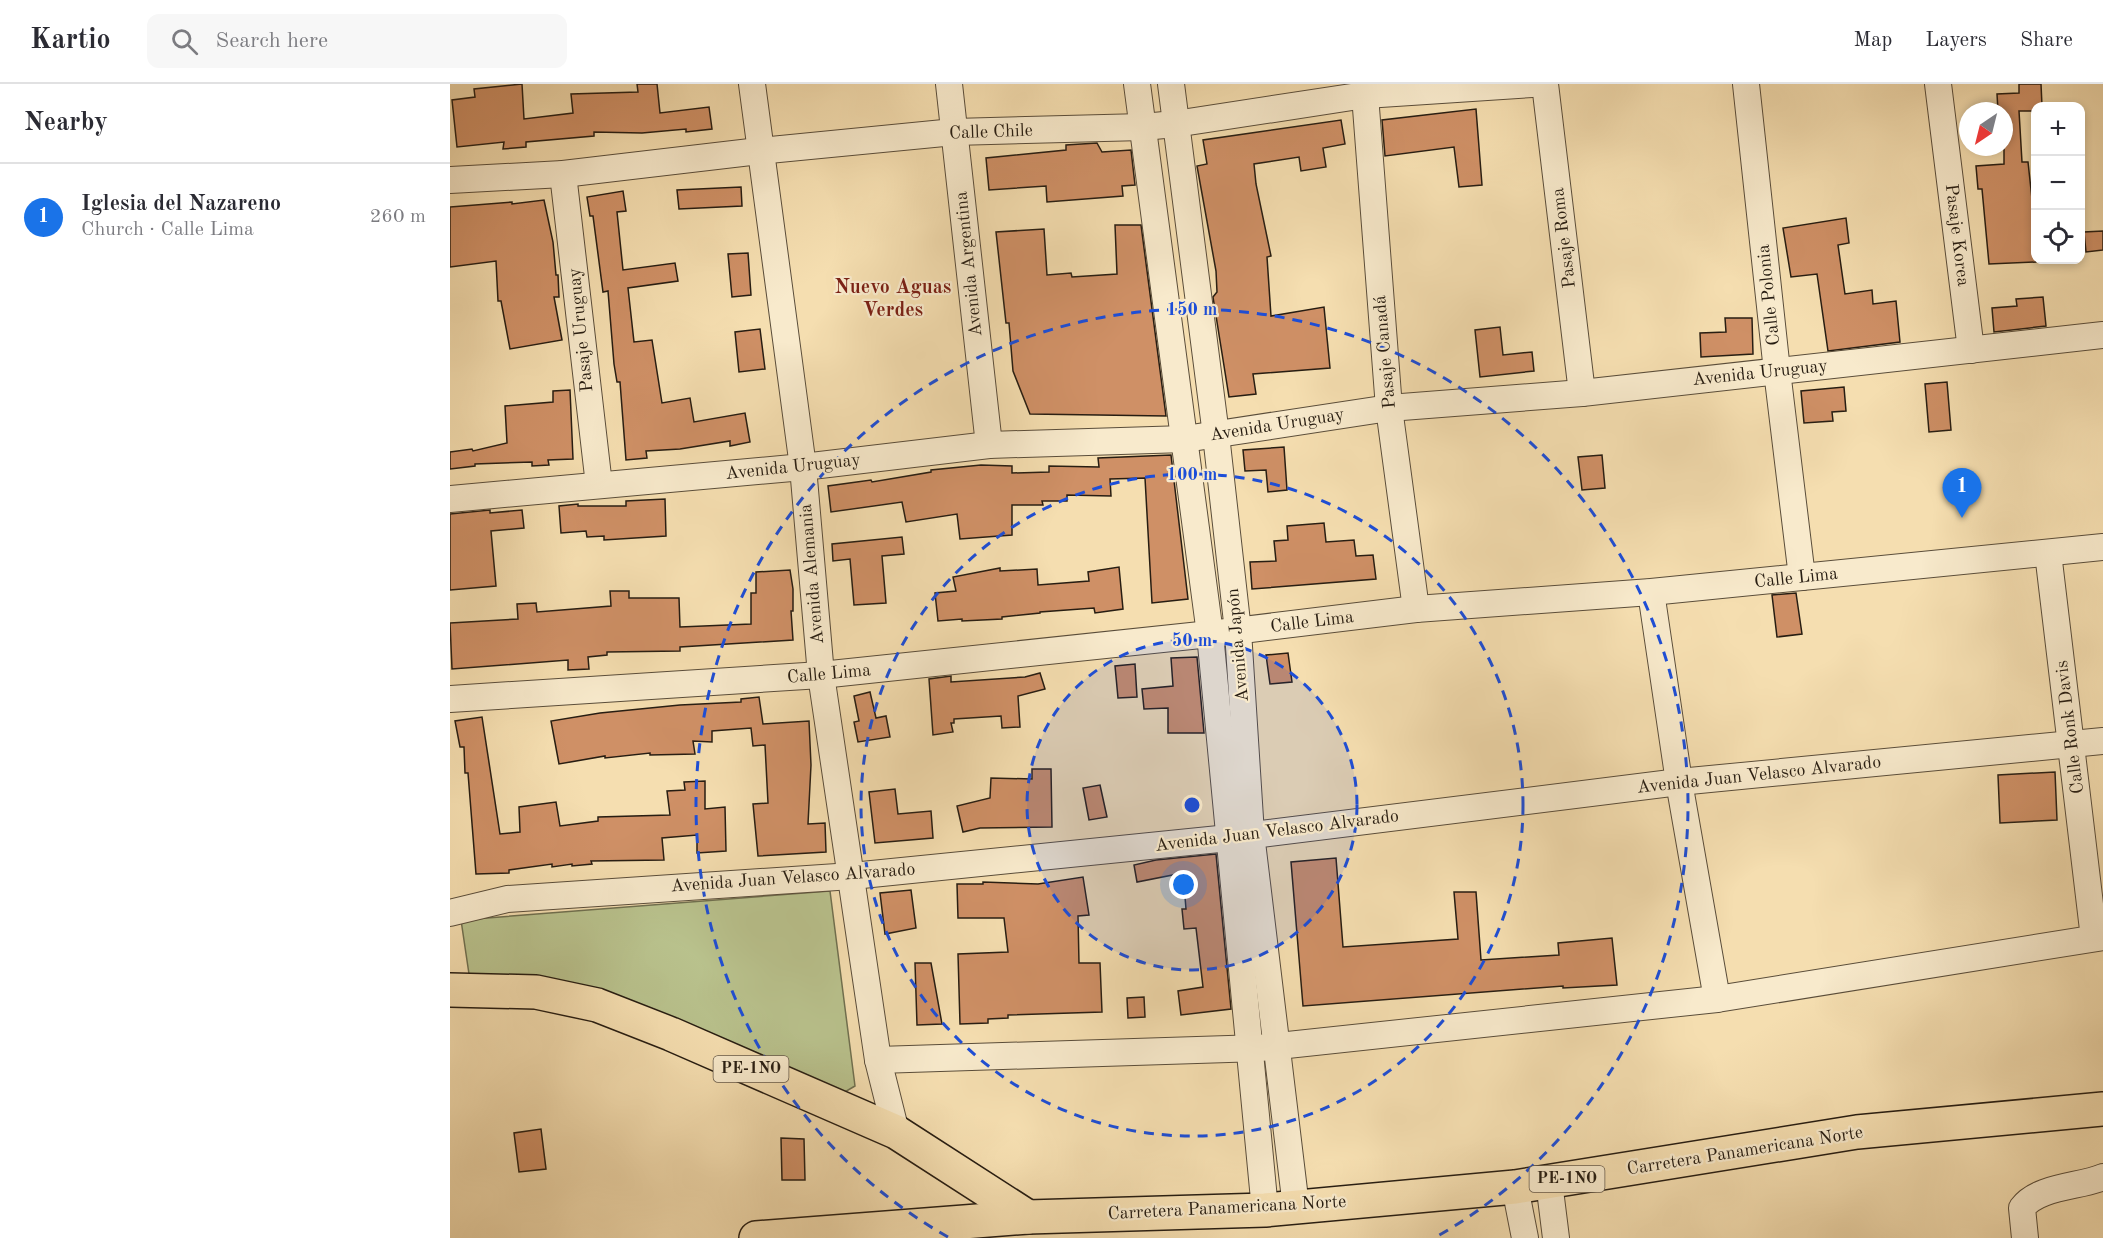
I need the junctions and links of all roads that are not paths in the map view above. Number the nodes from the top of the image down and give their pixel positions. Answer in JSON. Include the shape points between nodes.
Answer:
{"nodes":[{"id":1,"x":752,"y":84,"type":"edge"},
{"id":2,"x":949,"y":84,"type":"edge"},
{"id":3,"x":1137,"y":84,"type":"edge"},
{"id":4,"x":1171,"y":84,"type":"edge"},
{"id":5,"x":1532,"y":84,"type":"edge"},
{"id":6,"x":1545,"y":84,"type":"edge"},
{"id":7,"x":1746,"y":84,"type":"edge"},
{"id":8,"x":1938,"y":84,"type":"edge"},
{"id":9,"x":1365,"y":95,"type":"junction"},
{"id":10,"x":1175,"y":124,"type":"junction"},
{"id":11,"x":1143,"y":127,"type":"junction"},
{"id":12,"x":954,"y":132,"type":"junction"},
{"id":13,"x":759,"y":151,"type":"junction"},
{"id":14,"x":563,"y":174,"type":"junction"},
{"id":15,"x":450,"y":180,"type":"edge"},
{"id":16,"x":2103,"y":335,"type":"edge"},
{"id":17,"x":1971,"y":350,"type":"junction"},
{"id":18,"x":1777,"y":371,"type":"junction"},
{"id":19,"x":1582,"y":393,"type":"junction"},
{"id":20,"x":1389,"y":408,"type":"junction"},
{"id":21,"x":1216,"y":435,"type":"junction"},
{"id":22,"x":1185,"y":439,"type":"junction"},
{"id":23,"x":989,"y":445,"type":"junction"},
{"id":24,"x":803,"y":467,"type":"junction"},
{"id":25,"x":599,"y":485,"type":"junction"},
{"id":26,"x":450,"y":499,"type":"edge"},
{"id":27,"x":2103,"y":547,"type":"edge"},
{"id":28,"x":2048,"y":553,"type":"junction"},
{"id":29,"x":1802,"y":577,"type":"junction"},
{"id":30,"x":1651,"y":592,"type":"junction"},
{"id":31,"x":1416,"y":609,"type":"junction"},
{"id":32,"x":1239,"y":631,"type":"junction"},
{"id":33,"x":1210,"y":634,"type":"junction"},
{"id":34,"x":822,"y":675,"type":"junction"},
{"id":35,"x":450,"y":699,"type":"edge"},
{"id":36,"x":2103,"y":741,"type":"edge"},
{"id":37,"x":2072,"y":745,"type":"junction"},
{"id":38,"x":1679,"y":782,"type":"junction"},
{"id":39,"x":1240,"y":836,"type":"junction"},
{"id":40,"x":852,"y":876,"type":"junction"},
{"id":41,"x":450,"y":913,"type":"edge"},
{"id":42,"x":2098,"y":937,"type":"edge"},
{"id":43,"x":450,"y":984,"type":"edge"},
{"id":44,"x":450,"y":990,"type":"edge"},
{"id":45,"x":1717,"y":999,"type":"junction"},
{"id":46,"x":1277,"y":1046,"type":"junction"},
{"id":47,"x":1250,"y":1049,"type":"junction"},
{"id":48,"x":878,"y":1060,"type":"junction"},
{"id":49,"x":2103,"y":1109,"type":"edge"},
{"id":50,"x":896,"y":1132,"type":"junction"},
{"id":51,"x":2103,"y":1177,"type":"edge"},
{"id":52,"x":1549,"y":1182,"type":"junction"},
{"id":53,"x":1515,"y":1187,"type":"junction"},
{"id":54,"x":1281,"y":1209,"type":"junction"},
{"id":55,"x":1029,"y":1227,"type":"edge"},
{"id":56,"x":837,"y":1234,"type":"edge"},
{"id":57,"x":756,"y":1238,"type":"edge"},
{"id":58,"x":1525,"y":1238,"type":"edge"},
{"id":59,"x":1556,"y":1238,"type":"edge"},
{"id":60,"x":2025,"y":1238,"type":"edge"}],
"edges":[{"from":1,"to":13,"type":"street","name":"Avenida Alemania"},
{"from":2,"to":12,"type":"street","name":"Avenida Argentina"},
{"from":3,"to":11,"type":"street","name":"Avenida Japón"},
{"from":4,"to":10,"type":"street","name":"Avenida Japón"},
{"from":5,"to":9,"type":"street","name":"Calle Chile"},
{"from":6,"to":19,"type":"street","name":"Pasaje Roma"},
{"from":7,"to":18,"type":"street","name":"Calle Polonia"},
{"from":8,"to":17,"type":"street","name":"Pasaje Korea"},
{"from":9,"to":10,"type":"street","name":"Calle Chile"},
{"from":9,"to":20,"type":"street","name":"Pasaje Canadá"},
{"from":10,"to":11,"type":"street","name":"Calle Chile"},
{"from":10,"to":21,"type":"street","name":"Avenida Japón"},
{"from":11,"to":12,"type":"street","name":"Calle Chile"},
{"from":11,"to":22,"type":"street","name":"Avenida Japón"},
{"from":12,"to":13,"type":"street","name":"Calle Chile"},
{"from":12,"to":23,"type":"street","name":"Avenida Argentina"},
{"from":13,"to":14,"type":"street","name":"Calle Chile"},
{"from":13,"to":24,"type":"street","name":"Avenida Alemania"},
{"from":14,"to":15,"type":"street","name":"Calle Chile"},
{"from":14,"to":25,"type":"street","name":"Pasaje Uruguay"},
{"from":16,"to":17,"type":"street","name":"Avenida Uruguay"},
{"from":17,"to":18,"type":"street","name":"Avenida Uruguay"},
{"from":18,"to":19,"type":"street","name":"Avenida Uruguay"},
{"from":18,"to":29,"type":"street","name":"Calle Polonia"},
{"from":19,"to":20,"type":"street","name":"Avenida Uruguay"},
{"from":20,"to":21,"type":"street","name":"Avenida Uruguay"},
{"from":20,"to":31,"type":"street","name":"Pasaje Canadá"},
{"from":21,"to":22,"type":"street","name":"Avenida Uruguay"},
{"from":21,"to":32,"type":"street","name":"Avenida Japón"},
{"from":22,"to":23,"type":"street","name":"Avenida Uruguay"},
{"from":22,"to":33,"type":"street","name":"Avenida Japón"},
{"from":23,"to":24,"type":"street","name":"Avenida Uruguay"},
{"from":24,"to":25,"type":"street","name":"Avenida Uruguay"},
{"from":24,"to":34,"type":"street","name":"Avenida Alemania"},
{"from":25,"to":26,"type":"street","name":"Avenida Uruguay"},
{"from":27,"to":28,"type":"street","name":"Calle Lima"},
{"from":28,"to":29,"type":"street","name":"Calle Lima"},
{"from":28,"to":37,"type":"street","name":"Calle Ronk Davis"},
{"from":29,"to":30,"type":"street","name":"Calle Lima"},
{"from":30,"to":31,"type":"street","name":"Calle Lima"},
{"from":30,"to":38,"type":"street"},
{"from":31,"to":32,"type":"street","name":"Calle Lima"},
{"from":32,"to":33,"type":"street","name":"Calle Lima"},
{"from":32,"to":39,"type":"street","name":"Avenida Japón"},
{"from":33,"to":34,"type":"street","name":"Calle Lima"},
{"from":33,"to":39,"type":"street","name":"Avenida Japón"},
{"from":34,"to":35,"type":"street","name":"Calle Lima"},
{"from":34,"to":40,"type":"street","name":"Avenida Alemania"},
{"from":36,"to":37,"type":"street","name":"Avenida Juan Velasco Alvarado"},
{"from":37,"to":38,"type":"street","name":"Avenida Juan Velasco Alvarado"},
{"from":37,"to":42,"type":"street","name":"Calle Ronk Davis"},
{"from":38,"to":39,"type":"street","name":"Avenida Juan Velasco Alvarado"},
{"from":38,"to":45,"type":"street"},
{"from":39,"to":40,"type":"street","name":"Avenida Juan Velasco Alvarado"},
{"from":39,"to":46,"type":"street","name":"Avenida Japón"},
{"from":39,"to":47,"type":"street"},
{"from":40,"to":41,"type":"street","name":"Avenida Juan Velasco Alvarado","via":[[507,899]]},
{"from":40,"to":48,"type":"street","name":"Avenida Alemania"},
{"from":42,"to":45,"type":"street"},
{"from":43,"to":44,"type":"street"},
{"from":44,"to":50,"type":"main road","number":"PE-1NO","via":[[536,992],[597,1005]]},
{"from":45,"to":46,"type":"street"},
{"from":46,"to":47,"type":"street"},
{"from":46,"to":54,"type":"street","name":"Avenida Japón"},
{"from":47,"to":48,"type":"street"},
{"from":47,"to":54,"type":"street"},
{"from":48,"to":50,"type":"street","name":"Avenida Alemania"},
{"from":49,"to":52,"type":"main road","name":"Carretera Panamericana Norte","number":"PE-1NO","via":[[1857,1132]]},
{"from":50,"to":55,"type":"main road","number":"PE-1NO"},
{"from":51,"to":60,"type":"street","via":[[2064,1186],[2025,1204]]},
{"from":52,"to":53,"type":"main road","name":"Carretera Panamericana Norte","number":"PE-1NO"},
{"from":52,"to":59,"type":"street"},
{"from":53,"to":54,"type":"main road","name":"Carretera Panamericana Norte","number":"PE-1NO"},
{"from":53,"to":58,"type":"street"},
{"from":54,"to":55,"type":"main road","name":"Carretera Panamericana Norte","number":"PE-1NO"},
{"from":55,"to":56,"type":"main road","name":"Carretera Panamericana Norte","number":"PE-1NO"},
{"from":56,"to":57,"type":"main road","name":"Carretera Panamericana Norte","number":"PE-1NO"}]}
